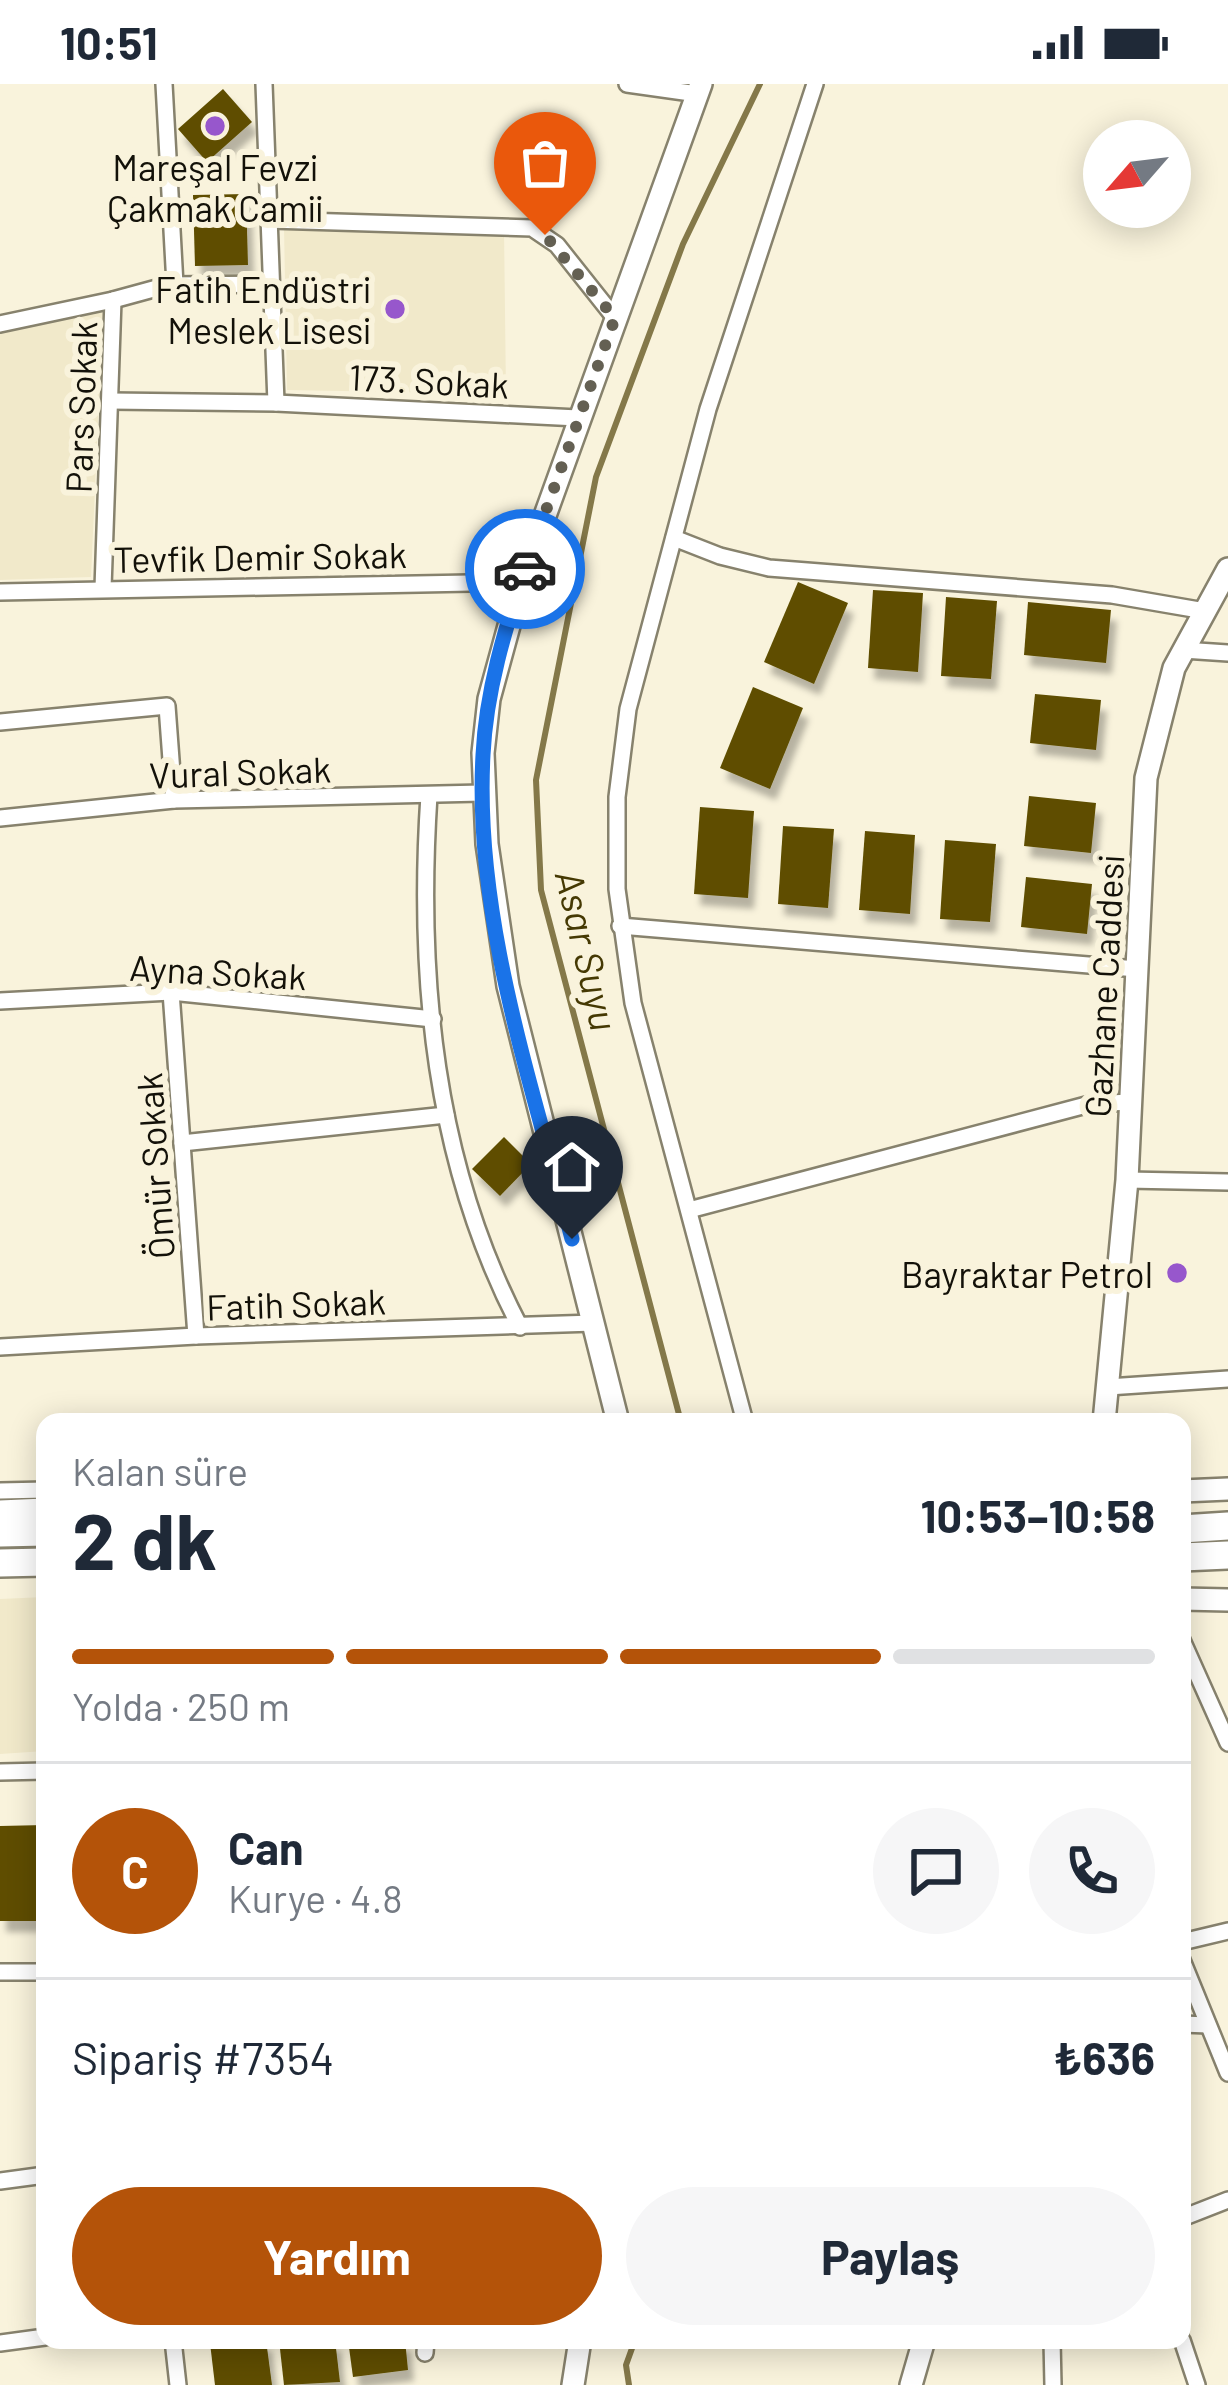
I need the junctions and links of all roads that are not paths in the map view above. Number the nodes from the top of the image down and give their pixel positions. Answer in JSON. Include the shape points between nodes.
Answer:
{"nodes":[{"id":1,"x":164,"y":84,"type":"edge"},
{"id":2,"x":264,"y":84,"type":"edge"},
{"id":3,"x":627,"y":84,"type":"edge"},
{"id":4,"x":815,"y":84,"type":"edge"},
{"id":5,"x":699,"y":89,"type":"edge"},
{"id":6,"x":270,"y":220,"type":"junction"},
{"id":7,"x":272,"y":284,"type":"junction"},
{"id":8,"x":175,"y":285,"type":"junction"},
{"id":9,"x":113,"y":300,"type":"junction"},
{"id":10,"x":615,"y":318,"type":"junction"},
{"id":11,"x":0,"y":324,"type":"edge"},
{"id":12,"x":110,"y":400,"type":"junction"},
{"id":13,"x":276,"y":403,"type":"junction"},
{"id":14,"x":578,"y":418,"type":"junction"},
{"id":15,"x":674,"y":538,"type":"junction"},
{"id":16,"x":1228,"y":569,"type":"edge"},
{"id":17,"x":521,"y":582,"type":"junction"},
{"id":18,"x":104,"y":588,"type":"junction"},
{"id":19,"x":0,"y":592,"type":"edge"},
{"id":20,"x":1205,"y":611,"type":"junction"},
{"id":21,"x":1184,"y":650,"type":"junction"},
{"id":22,"x":1228,"y":653,"type":"edge"},
{"id":23,"x":0,"y":722,"type":"edge"},
{"id":24,"x":482,"y":793,"type":"junction"},
{"id":25,"x":429,"y":795,"type":"junction"},
{"id":26,"x":174,"y":800,"type":"junction"},
{"id":27,"x":0,"y":818,"type":"edge"},
{"id":28,"x":620,"y":926,"type":"junction"},
{"id":29,"x":1136,"y":969,"type":"junction"},
{"id":30,"x":171,"y":992,"type":"junction"},
{"id":31,"x":0,"y":1001,"type":"edge"},
{"id":32,"x":433,"y":1019,"type":"junction"},
{"id":33,"x":1130,"y":1102,"type":"junction"},
{"id":34,"x":446,"y":1115,"type":"junction"},
{"id":35,"x":182,"y":1143,"type":"junction"},
{"id":36,"x":1126,"y":1180,"type":"junction"},
{"id":37,"x":1228,"y":1182,"type":"edge"},
{"id":38,"x":688,"y":1210,"type":"junction"},
{"id":39,"x":593,"y":1323,"type":"junction"},
{"id":40,"x":520,"y":1327,"type":"junction"},
{"id":41,"x":196,"y":1336,"type":"junction"},
{"id":42,"x":0,"y":1347,"type":"edge"},
{"id":43,"x":1228,"y":1379,"type":"edge"},
{"id":44,"x":1108,"y":1387,"type":"junction"},
{"id":45,"x":616,"y":1413,"type":"edge"},
{"id":46,"x":743,"y":1413,"type":"edge"},
{"id":47,"x":1106,"y":1413,"type":"edge"},
{"id":48,"x":1228,"y":1489,"type":"edge"},
{"id":49,"x":36,"y":1490,"type":"edge"},
{"id":50,"x":0,"y":1491,"type":"edge"},
{"id":51,"x":1191,"y":1491,"type":"edge"},
{"id":52,"x":36,"y":1509,"type":"edge"},
{"id":53,"x":0,"y":1511,"type":"edge"},
{"id":54,"x":1228,"y":1526,"type":"edge"},
{"id":55,"x":1191,"y":1528,"type":"edge"},
{"id":56,"x":0,"y":1532,"type":"edge"},
{"id":57,"x":36,"y":1532,"type":"edge"},
{"id":58,"x":1228,"y":1556,"type":"edge"},
{"id":59,"x":1191,"y":1557,"type":"edge"},
{"id":60,"x":36,"y":1562,"type":"edge"},
{"id":61,"x":0,"y":1563,"type":"edge"},
{"id":62,"x":1191,"y":1599,"type":"edge"},
{"id":63,"x":1228,"y":1600,"type":"edge"},
{"id":64,"x":1191,"y":1660,"type":"edge"},
{"id":65,"x":1228,"y":1743,"type":"edge"},
{"id":66,"x":36,"y":1771,"type":"edge"},
{"id":67,"x":0,"y":1772,"type":"edge"},
{"id":68,"x":1228,"y":1931,"type":"edge"},
{"id":69,"x":1191,"y":1940,"type":"edge"},
{"id":70,"x":0,"y":1972,"type":"edge"},
{"id":71,"x":36,"y":1972,"type":"edge"},
{"id":72,"x":1191,"y":1982,"type":"edge"},
{"id":73,"x":1191,"y":2024,"type":"edge"},
{"id":74,"x":1208,"y":2025,"type":"junction"},
{"id":75,"x":1228,"y":2073,"type":"edge"},
{"id":76,"x":36,"y":2176,"type":"edge"},
{"id":77,"x":0,"y":2181,"type":"edge"},
{"id":78,"x":1228,"y":2200,"type":"edge"},
{"id":79,"x":1191,"y":2214,"type":"edge"},
{"id":80,"x":36,"y":2337,"type":"edge"},
{"id":81,"x":0,"y":2343,"type":"edge"},
{"id":82,"x":174,"y":2349,"type":"edge"},
{"id":83,"x":579,"y":2349,"type":"edge"},
{"id":84,"x":921,"y":2349,"type":"edge"},
{"id":85,"x":1052,"y":2349,"type":"edge"},
{"id":86,"x":1185,"y":2349,"type":"edge"},
{"id":87,"x":178,"y":2385,"type":"edge"},
{"id":88,"x":573,"y":2385,"type":"edge"},
{"id":89,"x":911,"y":2385,"type":"edge"},
{"id":90,"x":1053,"y":2385,"type":"edge"},
{"id":91,"x":1197,"y":2385,"type":"edge"}],
"edges":[{"from":1,"to":8,"type":"street"},
{"from":2,"to":6,"type":"street"},
{"from":3,"to":5,"type":"street"},
{"from":4,"to":15,"type":"street"},
{"from":5,"to":10,"type":"street"},
{"from":6,"to":7,"type":"street"},
{"from":6,"to":10,"type":"street","via":[[532,228],[557,245]]},
{"from":7,"to":8,"type":"street"},
{"from":7,"to":13,"type":"street"},
{"from":8,"to":9,"type":"street"},
{"from":9,"to":11,"type":"street"},
{"from":9,"to":12,"type":"street","name":"Pars Sokak"},
{"from":10,"to":14,"type":"street"},
{"from":12,"to":13,"type":"street","name":"173. Sokak"},
{"from":12,"to":18,"type":"street","name":"Pars Sokak"},
{"from":13,"to":14,"type":"street","name":"173. Sokak"},
{"from":14,"to":17,"type":"street"},
{"from":15,"to":20,"type":"street","via":[[769,568],[1112,595]]},
{"from":15,"to":28,"type":"street","via":[[622,747]]},
{"from":16,"to":20,"type":"street","name":"Gazhane Caddesi"},
{"from":17,"to":18,"type":"street","name":"Tevfik Demir Sokak"},
{"from":17,"to":24,"type":"street","via":[[489,699]]},
{"from":18,"to":19,"type":"street","name":"Tevfik Demir Sokak"},
{"from":20,"to":21,"type":"street","name":"Gazhane Caddesi"},
{"from":21,"to":22,"type":"street"},
{"from":21,"to":29,"type":"street","name":"Gazhane Caddesi","via":[[1146,778]]},
{"from":23,"to":26,"type":"street","via":[[167,706]]},
{"from":24,"to":25,"type":"street","name":"Vural Sokak"},
{"from":24,"to":39,"type":"street","via":[[508,986]]},
{"from":25,"to":26,"type":"street","name":"Vural Sokak"},
{"from":25,"to":32,"type":"street","via":[[425,915]]},
{"from":26,"to":27,"type":"street","name":"Vural Sokak"},
{"from":28,"to":29,"type":"street"},
{"from":28,"to":38,"type":"street"},
{"from":29,"to":33,"type":"street","name":"Gazhane Caddesi"},
{"from":30,"to":31,"type":"street","name":"Ayna Sokak"},
{"from":30,"to":32,"type":"street","name":"Ayna Sokak"},
{"from":30,"to":35,"type":"street","name":"Ömür Sokak"},
{"from":32,"to":34,"type":"street"},
{"from":33,"to":36,"type":"street","name":"Gazhane Caddesi"},
{"from":33,"to":38,"type":"street","via":[[1090,1104]]},
{"from":34,"to":35,"type":"street"},
{"from":34,"to":40,"type":"street","via":[[479,1241]]},
{"from":35,"to":41,"type":"street","name":"Ömür Sokak"},
{"from":36,"to":37,"type":"street"},
{"from":36,"to":44,"type":"street","name":"Gazhane Caddesi"},
{"from":38,"to":46,"type":"street"},
{"from":39,"to":40,"type":"street","name":"Fatih Sokak"},
{"from":39,"to":45,"type":"street"},
{"from":40,"to":41,"type":"street","name":"Fatih Sokak"},
{"from":41,"to":42,"type":"street","name":"Fatih Sokak"},
{"from":43,"to":44,"type":"street"},
{"from":44,"to":47,"type":"street","name":"Gazhane Caddesi"},
{"from":48,"to":51,"type":"street"},
{"from":49,"to":50,"type":"street"},
{"from":52,"to":53,"type":"street"},
{"from":54,"to":55,"type":"highway"},
{"from":56,"to":57,"type":"highway"},
{"from":58,"to":59,"type":"highway"},
{"from":60,"to":61,"type":"highway"},
{"from":62,"to":63,"type":"street"},
{"from":64,"to":65,"type":"street"},
{"from":66,"to":67,"type":"street"},
{"from":68,"to":69,"type":"street"},
{"from":70,"to":71,"type":"street"},
{"from":72,"to":74,"type":"street"},
{"from":73,"to":74,"type":"street"},
{"from":74,"to":75,"type":"street"},
{"from":76,"to":77,"type":"street"},
{"from":78,"to":79,"type":"street"},
{"from":80,"to":81,"type":"street"},
{"from":82,"to":87,"type":"street"},
{"from":83,"to":88,"type":"street"},
{"from":84,"to":89,"type":"street"},
{"from":85,"to":90,"type":"street"},
{"from":86,"to":91,"type":"street"}]}
